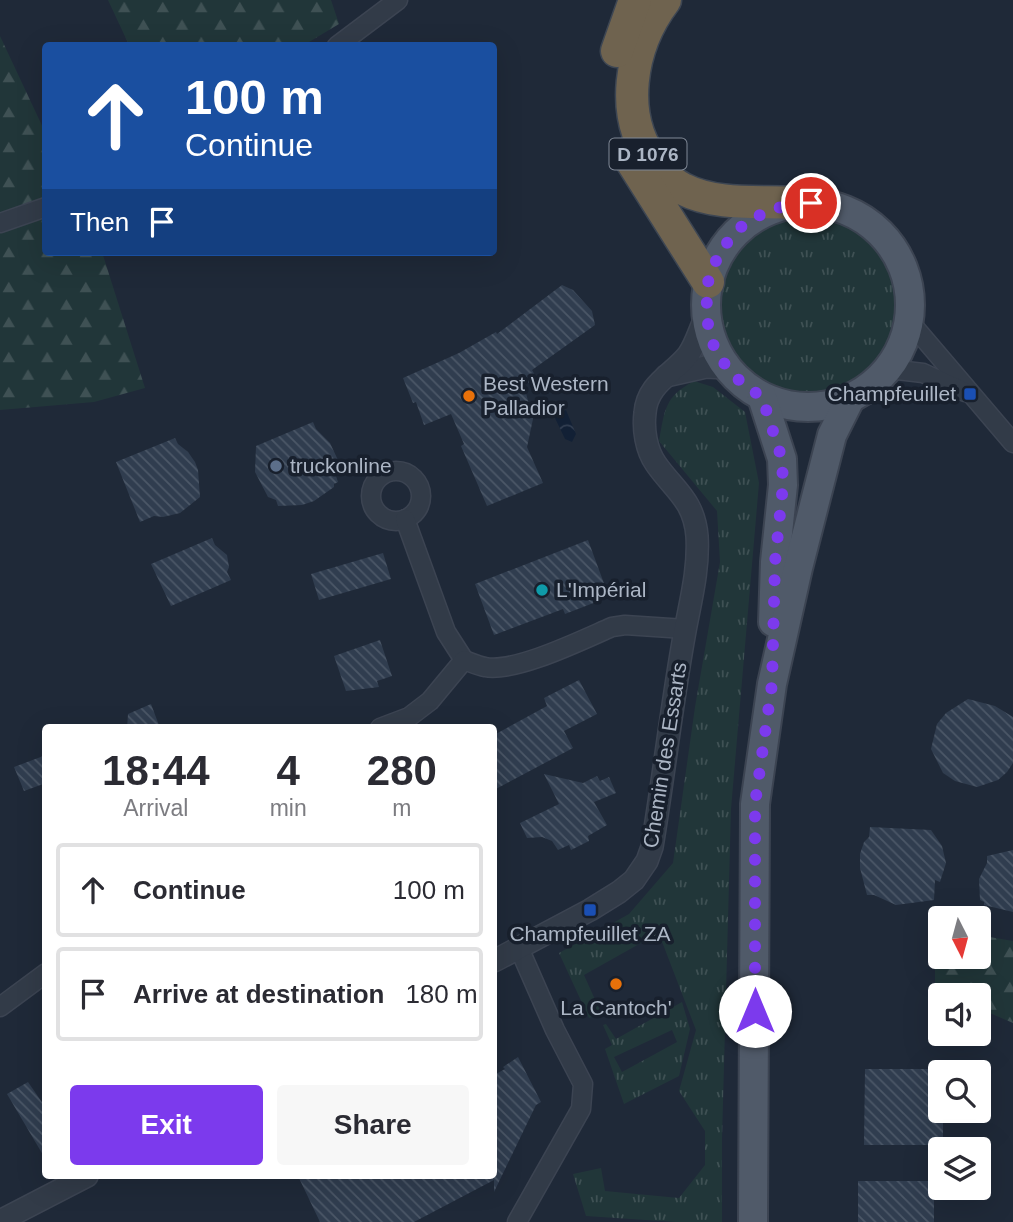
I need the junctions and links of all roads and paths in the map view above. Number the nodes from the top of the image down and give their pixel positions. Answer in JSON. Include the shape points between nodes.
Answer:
{"nodes":[{"id":1,"x":398,"y":0,"type":"edge"},
{"id":2,"x":635,"y":0,"type":"edge"},
{"id":3,"x":665,"y":0,"type":"edge"},
{"id":4,"x":342,"y":42,"type":"edge"},
{"id":5,"x":795,"y":203,"type":"junction"},
{"id":6,"x":42,"y":208,"type":"edge"},
{"id":7,"x":0,"y":223,"type":"edge"},
{"id":8,"x":708,"y":282,"type":"junction"},
{"id":9,"x":706,"y":316,"type":"junction"},
{"id":10,"x":910,"y":322,"type":"junction"},
{"id":11,"x":727,"y":368,"type":"junction"},
{"id":12,"x":889,"y":369,"type":"junction"},
{"id":13,"x":664,"y":376,"type":"junction"},
{"id":14,"x":970,"y":394,"type":"junction"},
{"id":15,"x":762,"y":397,"type":"junction"},
{"id":16,"x":850,"y":399,"type":"junction"},
{"id":17,"x":1013,"y":443,"type":"edge"},
{"id":18,"x":405,"y":519,"type":"dead end"},
{"id":19,"x":685,"y":629,"type":"junction"},
{"id":20,"x":464,"y":660,"type":"junction"},
{"id":21,"x":772,"y":684,"type":"junction"},
{"id":22,"x":391,"y":724,"type":"edge"},
{"id":23,"x":519,"y":948,"type":"junction"},
{"id":24,"x":497,"y":959,"type":"edge"},
{"id":25,"x":42,"y":976,"type":"edge"},
{"id":26,"x":0,"y":1007,"type":"edge"},
{"id":27,"x":82,"y":1179,"type":"edge"},
{"id":28,"x":0,"y":1221,"type":"edge"},
{"id":29,"x":517,"y":1222,"type":"edge"},
{"id":30,"x":753,"y":1222,"type":"edge"}],
"edges":[{"from":1,"to":4,"type":"street"},
{"from":2,"to":8,"type":"highway","number":"D 1076","via":[[614,76],[617,123],[634,166]]},
{"from":3,"to":5,"type":"highway","number":"D 1076","via":[[643,37],[633,85],[638,133],[650,158],[667,179],[701,196]]},
{"from":5,"to":8,"type":"main road","via":[[765,212],[738,229],[719,253]]},
{"from":5,"to":10,"type":"main road","via":[[827,204],[857,214],[883,233],[901,259],[910,290]]},
{"from":6,"to":7,"type":"street"},
{"from":8,"to":9,"type":"main road"},
{"from":9,"to":11,"type":"main road","via":[[713,344]]},
{"from":9,"to":13,"type":"street","name":"Chemin des Essarts","via":[[689,354]]},
{"from":10,"to":12,"type":"main road"},
{"from":10,"to":14,"type":"street"},
{"from":11,"to":13,"type":"street","via":[[706,367]]},
{"from":11,"to":15,"type":"main road"},
{"from":12,"to":14,"type":"street","via":[[923,373]]},
{"from":12,"to":16,"type":"main road"},
{"from":13,"to":19,"type":"street","name":"Chemin des Essarts","via":[[648,396],[645,429],[655,463],[678,488],[697,534],[696,572]]},
{"from":14,"to":17,"type":"street"},
{"from":15,"to":16,"type":"main road","via":[[811,407]]},
{"from":15,"to":21,"type":"main road","via":[[782,459],[783,485],[775,562]]},
{"from":16,"to":21,"type":"main road","via":[[832,435]]},
{"from":18,"to":20,"type":"street","via":[[446,632]]},
{"from":19,"to":20,"type":"street","via":[[625,625],[504,667],[486,668]]},
{"from":19,"to":23,"type":"street","name":"Chemin des Essarts","via":[[647,861],[635,880],[619,892]]},
{"from":20,"to":22,"type":"street","via":[[430,701]]},
{"from":21,"to":30,"type":"main road","via":[[755,804]]},
{"from":23,"to":24,"type":"street","name":"Chemin des Essarts"},
{"from":23,"to":29,"type":"street","via":[[583,1084],[581,1109]]},
{"from":25,"to":26,"type":"street"},
{"from":27,"to":28,"type":"street"}]}
